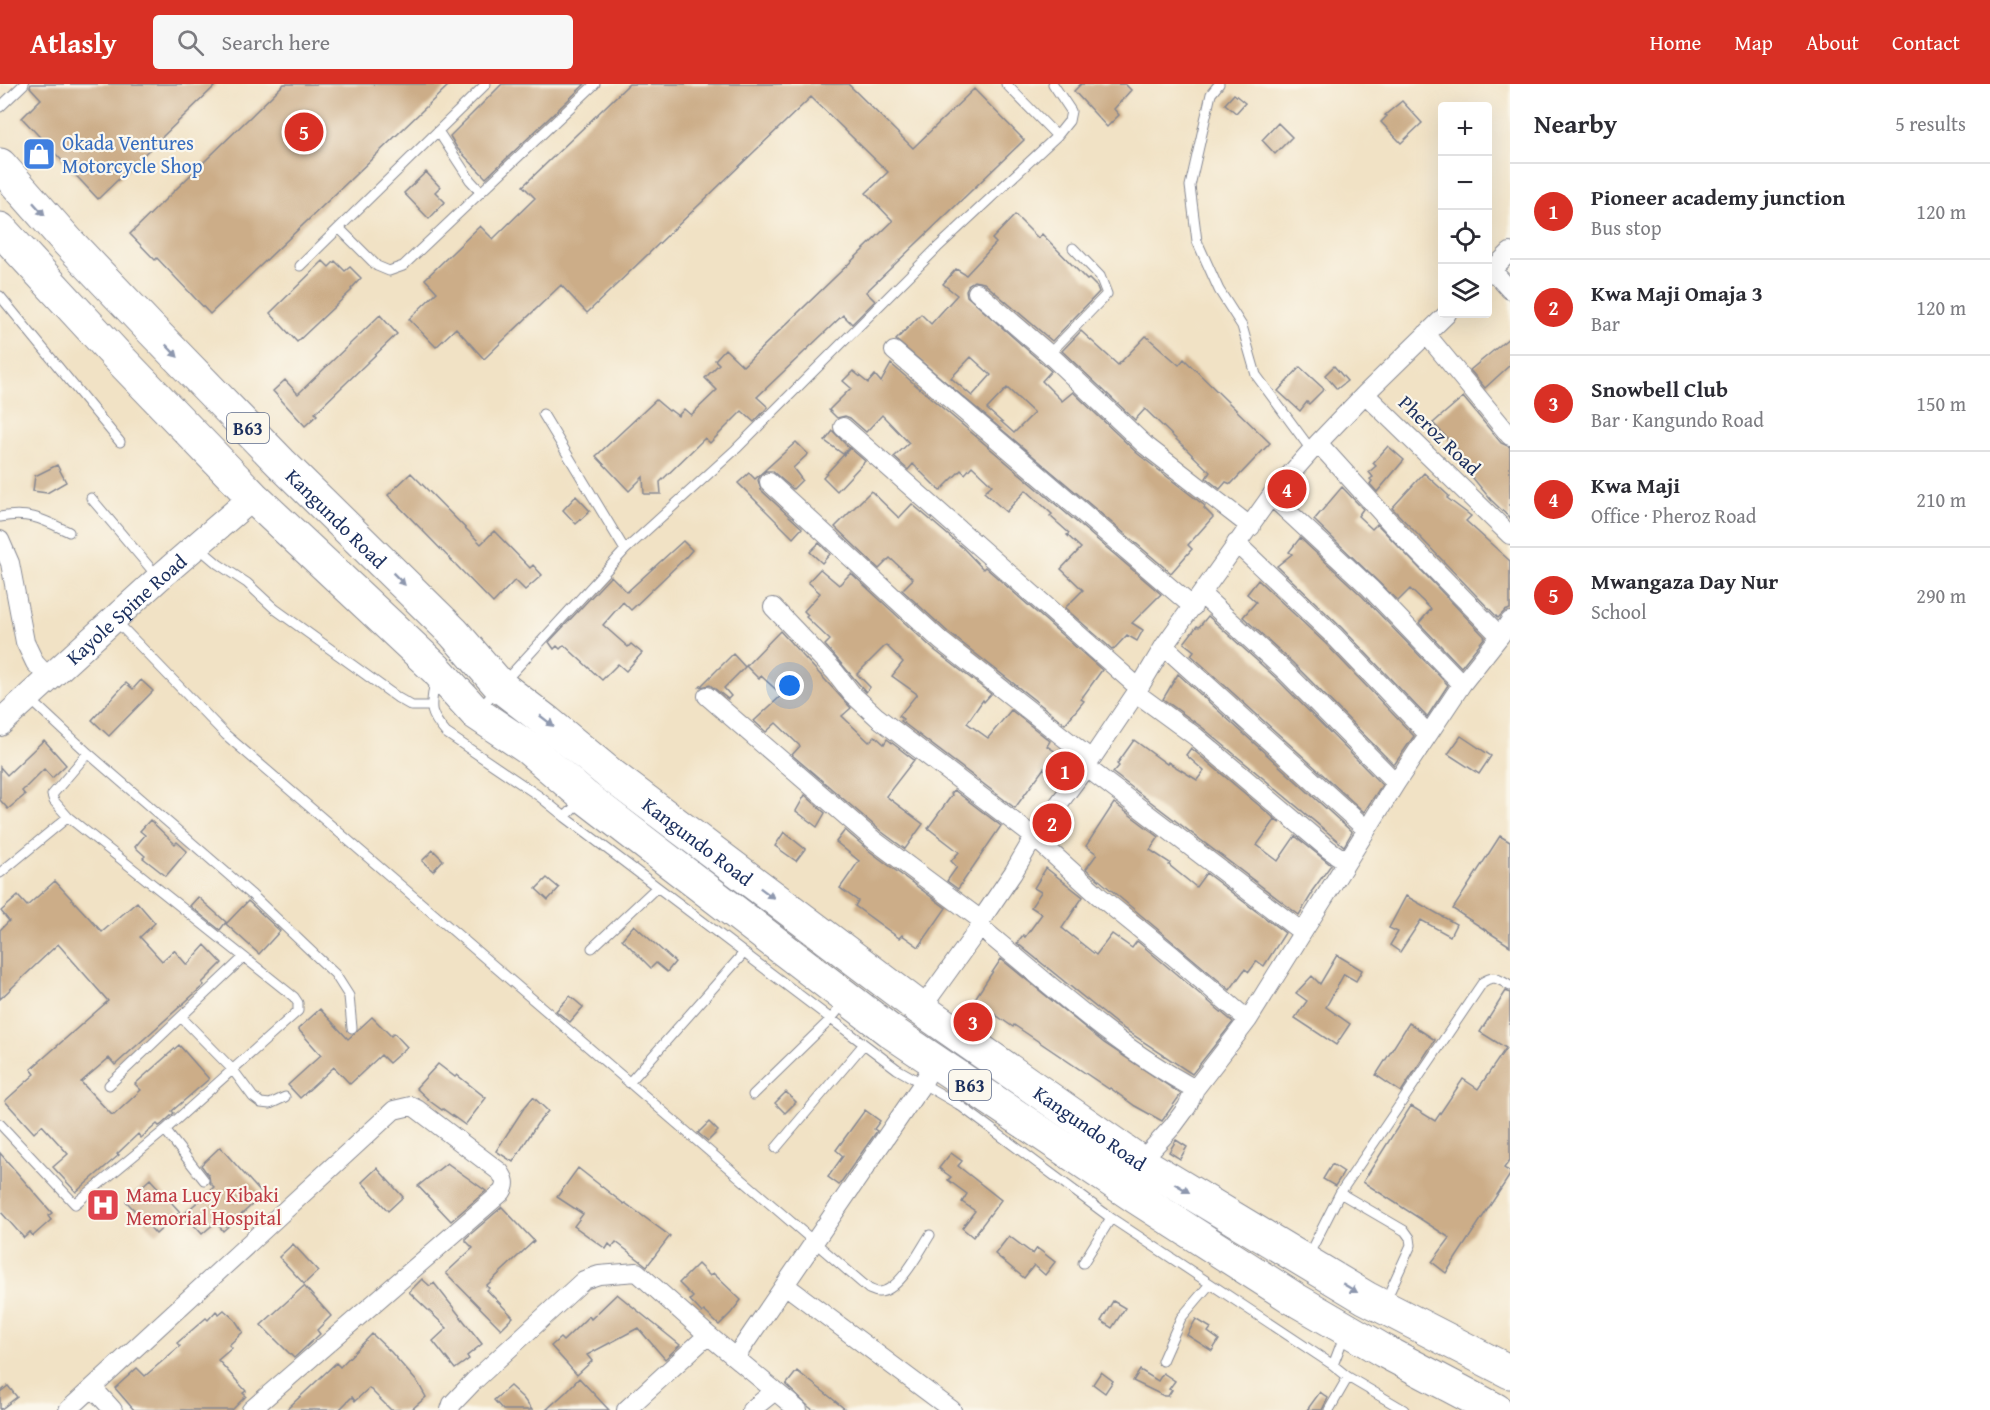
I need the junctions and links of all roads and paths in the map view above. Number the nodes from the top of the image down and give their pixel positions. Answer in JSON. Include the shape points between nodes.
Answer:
{"nodes":[{"id":1,"x":24,"y":84,"type":"edge"},
{"id":2,"x":486,"y":84,"type":"edge"},
{"id":3,"x":595,"y":84,"type":"edge"},
{"id":4,"x":1006,"y":84,"type":"edge"},
{"id":5,"x":1053,"y":84,"type":"edge"},
{"id":6,"x":1220,"y":84,"type":"edge"},
{"id":7,"x":0,"y":108,"type":"edge"},
{"id":8,"x":438,"y":131,"type":"junction"},
{"id":9,"x":1057,"y":136,"type":"junction"},
{"id":10,"x":0,"y":165,"type":"edge"},
{"id":11,"x":481,"y":192,"type":"junction"},
{"id":12,"x":339,"y":228,"type":"junction"},
{"id":13,"x":0,"y":229,"type":"edge"},
{"id":14,"x":1073,"y":248,"type":"dead end"},
{"id":15,"x":1510,"y":252,"type":"edge"},
{"id":16,"x":300,"y":266,"type":"dead end"},
{"id":17,"x":1492,"y":270,"type":"edge"},
{"id":18,"x":1492,"y":274,"type":"edge"},
{"id":19,"x":1510,"y":290,"type":"edge"},
{"id":20,"x":977,"y":292,"type":"dead end"},
{"id":21,"x":0,"y":296,"type":"edge"},
{"id":22,"x":1443,"y":318,"type":"edge"},
{"id":23,"x":1426,"y":334,"type":"junction"},
{"id":24,"x":894,"y":351,"type":"dead end"},
{"id":25,"x":1049,"y":354,"type":"junction"},
{"id":26,"x":1365,"y":394,"type":"junction"},
{"id":27,"x":543,"y":414,"type":"dead end"},
{"id":28,"x":843,"y":427,"type":"dead end"},
{"id":29,"x":1510,"y":436,"type":"edge"},
{"id":30,"x":120,"y":442,"type":"dead end"},
{"id":31,"x":1315,"y":447,"type":"junction"},
{"id":32,"x":769,"y":482,"type":"dead end"},
{"id":33,"x":1271,"y":496,"type":"junction"},
{"id":34,"x":253,"y":497,"type":"junction"},
{"id":35,"x":91,"y":498,"type":"dead end"},
{"id":36,"x":0,"y":518,"type":"edge"},
{"id":37,"x":1251,"y":527,"type":"junction"},
{"id":38,"x":69,"y":532,"type":"dead end"},
{"id":39,"x":1510,"y":535,"type":"edge"},
{"id":40,"x":0,"y":540,"type":"edge"},
{"id":41,"x":1236,"y":543,"type":"junction"},
{"id":42,"x":196,"y":546,"type":"junction"},
{"id":43,"x":625,"y":550,"type":"junction"},
{"id":44,"x":159,"y":578,"type":"junction"},
{"id":45,"x":1197,"y":601,"type":"junction"},
{"id":46,"x":773,"y":607,"type":"dead end"},
{"id":47,"x":114,"y":619,"type":"junction"},
{"id":48,"x":1505,"y":628,"type":"edge"},
{"id":49,"x":1164,"y":646,"type":"junction"},
{"id":50,"x":436,"y":669,"type":"junction"},
{"id":51,"x":49,"y":678,"type":"junction"},
{"id":52,"x":1462,"y":684,"type":"junction"},
{"id":53,"x":500,"y":686,"type":"junction"},
{"id":54,"x":1138,"y":691,"type":"junction"},
{"id":55,"x":707,"y":696,"type":"dead end"},
{"id":56,"x":28,"y":698,"type":"junction"},
{"id":57,"x":431,"y":706,"type":"junction"},
{"id":58,"x":476,"y":713,"type":"junction"},
{"id":59,"x":0,"y":723,"type":"edge"},
{"id":60,"x":1428,"y":734,"type":"junction"},
{"id":61,"x":88,"y":753,"type":"junction"},
{"id":62,"x":1089,"y":763,"type":"junction"},
{"id":63,"x":1396,"y":783,"type":"junction"},
{"id":64,"x":575,"y":807,"type":"junction"},
{"id":65,"x":68,"y":817,"type":"junction"},
{"id":66,"x":1366,"y":829,"type":"junction"},
{"id":67,"x":1034,"y":837,"type":"junction"},
{"id":68,"x":1347,"y":858,"type":"junction"},
{"id":69,"x":0,"y":873,"type":"edge"},
{"id":70,"x":657,"y":887,"type":"junction"},
{"id":71,"x":981,"y":924,"type":"junction"},
{"id":72,"x":1302,"y":932,"type":"junction"},
{"id":73,"x":592,"y":948,"type":"dead end"},
{"id":74,"x":744,"y":954,"type":"junction"},
{"id":75,"x":243,"y":958,"type":"junction"},
{"id":76,"x":1510,"y":986,"type":"edge"},
{"id":77,"x":930,"y":1004,"type":"junction"},
{"id":78,"x":839,"y":1010,"type":"junction"},
{"id":79,"x":181,"y":1017,"type":"junction"},
{"id":80,"x":1248,"y":1020,"type":"junction"},
{"id":81,"x":352,"y":1028,"type":"dead end"},
{"id":82,"x":864,"y":1044,"type":"junction"},
{"id":83,"x":233,"y":1070,"type":"junction"},
{"id":84,"x":928,"y":1072,"type":"junction"},
{"id":85,"x":629,"y":1083,"type":"junction"},
{"id":86,"x":109,"y":1085,"type":"dead end"},
{"id":87,"x":1196,"y":1089,"type":"junction"},
{"id":88,"x":753,"y":1095,"type":"dead end"},
{"id":89,"x":285,"y":1097,"type":"dead end"},
{"id":90,"x":0,"y":1124,"type":"edge"},
{"id":91,"x":165,"y":1130,"type":"junction"},
{"id":92,"x":776,"y":1148,"type":"dead end"},
{"id":93,"x":1144,"y":1153,"type":"junction"},
{"id":94,"x":204,"y":1180,"type":"dead end"},
{"id":95,"x":1340,"y":1193,"type":"junction"},
{"id":96,"x":1111,"y":1218,"type":"junction"},
{"id":97,"x":930,"y":1235,"type":"dead end"},
{"id":98,"x":815,"y":1241,"type":"junction"},
{"id":99,"x":1306,"y":1262,"type":"junction"},
{"id":100,"x":1083,"y":1263,"type":"dead end"},
{"id":101,"x":1210,"y":1284,"type":"junction"},
{"id":102,"x":785,"y":1285,"type":"junction"},
{"id":103,"x":1383,"y":1307,"type":"junction"},
{"id":104,"x":1347,"y":1329,"type":"junction"},
{"id":105,"x":708,"y":1335,"type":"junction"},
{"id":106,"x":737,"y":1359,"type":"junction"},
{"id":107,"x":1162,"y":1361,"type":"dead end"},
{"id":108,"x":1333,"y":1365,"type":"junction"},
{"id":109,"x":1510,"y":1372,"type":"edge"},
{"id":110,"x":1348,"y":1377,"type":"junction"},
{"id":111,"x":93,"y":1388,"type":"junction"},
{"id":112,"x":775,"y":1390,"type":"junction"},
{"id":113,"x":68,"y":1410,"type":"edge"},
{"id":114,"x":113,"y":1410,"type":"edge"},
{"id":115,"x":251,"y":1410,"type":"edge"},
{"id":116,"x":450,"y":1410,"type":"edge"},
{"id":117,"x":626,"y":1410,"type":"edge"},
{"id":118,"x":751,"y":1410,"type":"edge"},
{"id":119,"x":798,"y":1410,"type":"edge"},
{"id":120,"x":952,"y":1410,"type":"edge"},
{"id":121,"x":1329,"y":1410,"type":"edge"},
{"id":122,"x":1404,"y":1410,"type":"edge"},
{"id":123,"x":1496,"y":1410,"type":"edge"}],
"edges":[{"from":1,"to":7,"type":"lane"},
{"from":2,"to":8,"type":"lane"},
{"from":3,"to":11,"type":"lane"},
{"from":4,"to":9,"type":"lane"},
{"from":5,"to":9,"type":"lane","via":[[1071,111],[1070,121]]},
{"from":6,"to":31,"type":"lane","via":[[1211,94],[1190,186],[1197,241],[1219,290],[1242,326],[1256,375]]},
{"from":8,"to":11,"type":"lane"},
{"from":8,"to":12,"type":"lane"},
{"from":9,"to":43,"type":"lane","via":[[937,248],[736,449]]},
{"from":10,"to":53,"type":"highway","name":"Kangundo Road","number":"B63","one_way":true,"via":[[149,327],[454,633]]},
{"from":11,"to":12,"type":"lane","via":[[403,266],[389,272],[377,266]]},
{"from":12,"to":16,"type":"lane"},
{"from":13,"to":34,"type":"highway","name":"Kangundo Road","number":"B63"},
{"from":14,"to":25,"type":"lane","via":[[1100,276],[1107,294]]},
{"from":15,"to":17,"type":"street"},
{"from":18,"to":19,"type":"street"},
{"from":20,"to":25,"type":"street"},
{"from":21,"to":30,"type":"lane"},
{"from":22,"to":23,"type":"street"},
{"from":23,"to":26,"type":"street"},
{"from":23,"to":29,"type":"street"},
{"from":24,"to":45,"type":"street"},
{"from":25,"to":37,"type":"street","via":[[1145,446]]},
{"from":26,"to":31,"type":"street"},
{"from":26,"to":39,"type":"street","name":"Pheroz Road"},
{"from":27,"to":43,"type":"lane"},
{"from":28,"to":54,"type":"street"},
{"from":31,"to":33,"type":"street"},
{"from":31,"to":48,"type":"street","via":[[1406,540]]},
{"from":32,"to":62,"type":"street","via":[[941,641]]},
{"from":33,"to":37,"type":"street"},
{"from":33,"to":52,"type":"street","via":[[1370,588]]},
{"from":34,"to":42,"type":"main road","name":"Kayole Spine Road"},
{"from":34,"to":50,"type":"highway","name":"Kangundo Road","number":"B63"},
{"from":35,"to":44,"type":"lane"},
{"from":36,"to":38,"type":"lane","via":[[27,514]]},
{"from":37,"to":41,"type":"street"},
{"from":40,"to":51,"type":"street","via":[[10,563],[25,642]]},
{"from":41,"to":45,"type":"street"},
{"from":41,"to":60,"type":"street","via":[[1334,636]]},
{"from":42,"to":44,"type":"main road","name":"Kayole Spine Road"},
{"from":42,"to":57,"type":"lane","via":[[274,609],[390,693],[412,706]]},
{"from":43,"to":53,"type":"lane"},
{"from":44,"to":47,"type":"main road","name":"Kayole Spine Road"},
{"from":45,"to":49,"type":"street"},
{"from":45,"to":63,"type":"street","via":[[1284,670]]},
{"from":46,"to":67,"type":"street","via":[[878,717]]},
{"from":47,"to":51,"type":"main road","name":"Kayole Spine Road"},
{"from":47,"to":85,"type":"lane","via":[[226,735]]},
{"from":48,"to":52,"type":"street"},
{"from":49,"to":54,"type":"street"},
{"from":49,"to":66,"type":"street"},
{"from":50,"to":57,"type":"lane"},
{"from":50,"to":58,"type":"highway","name":"Kangundo Road","number":"B63"},
{"from":51,"to":56,"type":"main road","name":"Kayole Spine Road"},
{"from":52,"to":60,"type":"street"},
{"from":53,"to":58,"type":"lane"},
{"from":53,"to":77,"type":"highway","name":"Kangundo Road","number":"B63","one_way":true,"via":[[611,775]]},
{"from":54,"to":62,"type":"street"},
{"from":54,"to":68,"type":"street","via":[[1328,849]]},
{"from":55,"to":71,"type":"street","via":[[875,841]]},
{"from":56,"to":59,"type":"main road","name":"Kayole Spine Road"},
{"from":56,"to":61,"type":"lane"},
{"from":57,"to":64,"type":"lane","via":[[437,723],[446,733],[539,796]]},
{"from":58,"to":64,"type":"highway","name":"Kangundo Road","number":"B63","via":[[528,748]]},
{"from":60,"to":63,"type":"street"},
{"from":61,"to":65,"type":"lane","via":[[52,795]]},
{"from":61,"to":81,"type":"lane","via":[[252,895],[335,974],[350,996]]},
{"from":62,"to":67,"type":"street"},
{"from":62,"to":72,"type":"street"},
{"from":63,"to":66,"type":"street"},
{"from":64,"to":70,"type":"lane"},
{"from":64,"to":78,"type":"highway","name":"Kangundo Road","number":"B63"},
{"from":65,"to":69,"type":"lane"},
{"from":65,"to":75,"type":"lane"},
{"from":66,"to":68,"type":"street"},
{"from":67,"to":71,"type":"street"},
{"from":67,"to":80,"type":"street","via":[[1098,896]]},
{"from":68,"to":72,"type":"street"},
{"from":70,"to":73,"type":"lane"},
{"from":70,"to":74,"type":"lane"},
{"from":71,"to":77,"type":"street"},
{"from":71,"to":87,"type":"street","via":[[1089,1017],[1171,1076]]},
{"from":72,"to":80,"type":"street"},
{"from":74,"to":78,"type":"lane"},
{"from":74,"to":85,"type":"lane"},
{"from":75,"to":79,"type":"lane"},
{"from":75,"to":83,"type":"lane","via":[[294,997],[298,1011]]},
{"from":76,"to":95,"type":"lane","via":[[1496,978],[1489,977],[1483,982]]},
{"from":77,"to":93,"type":"highway","name":"Kangundo Road","number":"B63","via":[[1086,1118]]},
{"from":78,"to":82,"type":"lane"},
{"from":78,"to":84,"type":"highway","name":"Kangundo Road","number":"B63"},
{"from":78,"to":88,"type":"lane"},
{"from":79,"to":83,"type":"lane"},
{"from":79,"to":86,"type":"lane"},
{"from":80,"to":87,"type":"street"},
{"from":82,"to":84,"type":"lane","via":[[897,1069]]},
{"from":82,"to":92,"type":"lane"},
{"from":83,"to":89,"type":"lane","via":[[261,1103],[270,1104]]},
{"from":83,"to":91,"type":"lane"},
{"from":84,"to":96,"type":"lane","via":[[958,1104]]},
{"from":84,"to":98,"type":"street"},
{"from":84,"to":104,"type":"highway","name":"Kangundo Road","number":"B63"},
{"from":85,"to":98,"type":"lane"},
{"from":87,"to":93,"type":"street","via":[[1173,1126]]},
{"from":90,"to":91,"type":"lane","via":[[75,1204]]},
{"from":91,"to":94,"type":"lane"},
{"from":93,"to":99,"type":"highway","name":"Kangundo Road","number":"B63","one_way":true},
{"from":95,"to":99,"type":"lane"},
{"from":95,"to":103,"type":"lane","via":[[1410,1238],[1411,1245]]},
{"from":96,"to":100,"type":"lane"},
{"from":96,"to":101,"type":"lane"},
{"from":97,"to":98,"type":"lane","via":[[898,1283],[879,1292],[869,1288]]},
{"from":98,"to":102,"type":"street"},
{"from":99,"to":103,"type":"highway","name":"Kangundo Road","number":"B63","one_way":true},
{"from":101,"to":107,"type":"lane","via":[[1181,1318]]},
{"from":101,"to":108,"type":"lane"},
{"from":102,"to":106,"type":"street"},
{"from":102,"to":120,"type":"street"},
{"from":103,"to":109,"type":"highway","name":"Kangundo Road","number":"B63"},
{"from":104,"to":108,"type":"lane"},
{"from":104,"to":123,"type":"highway","name":"Kangundo Road","number":"B63"},
{"from":105,"to":106,"type":"street"},
{"from":105,"to":116,"type":"street","via":[[637,1272],[592,1277],[573,1289],[474,1380]]},
{"from":105,"to":117,"type":"street"},
{"from":106,"to":112,"type":"street"},
{"from":108,"to":110,"type":"lane"},
{"from":110,"to":121,"type":"lane"},
{"from":110,"to":122,"type":"lane"},
{"from":111,"to":113,"type":"street"},
{"from":111,"to":114,"type":"street"},
{"from":111,"to":115,"type":"street","via":[[394,1110],[417,1109],[500,1172],[505,1179],[502,1192]]},
{"from":112,"to":118,"type":"street"},
{"from":112,"to":119,"type":"street"}]}
